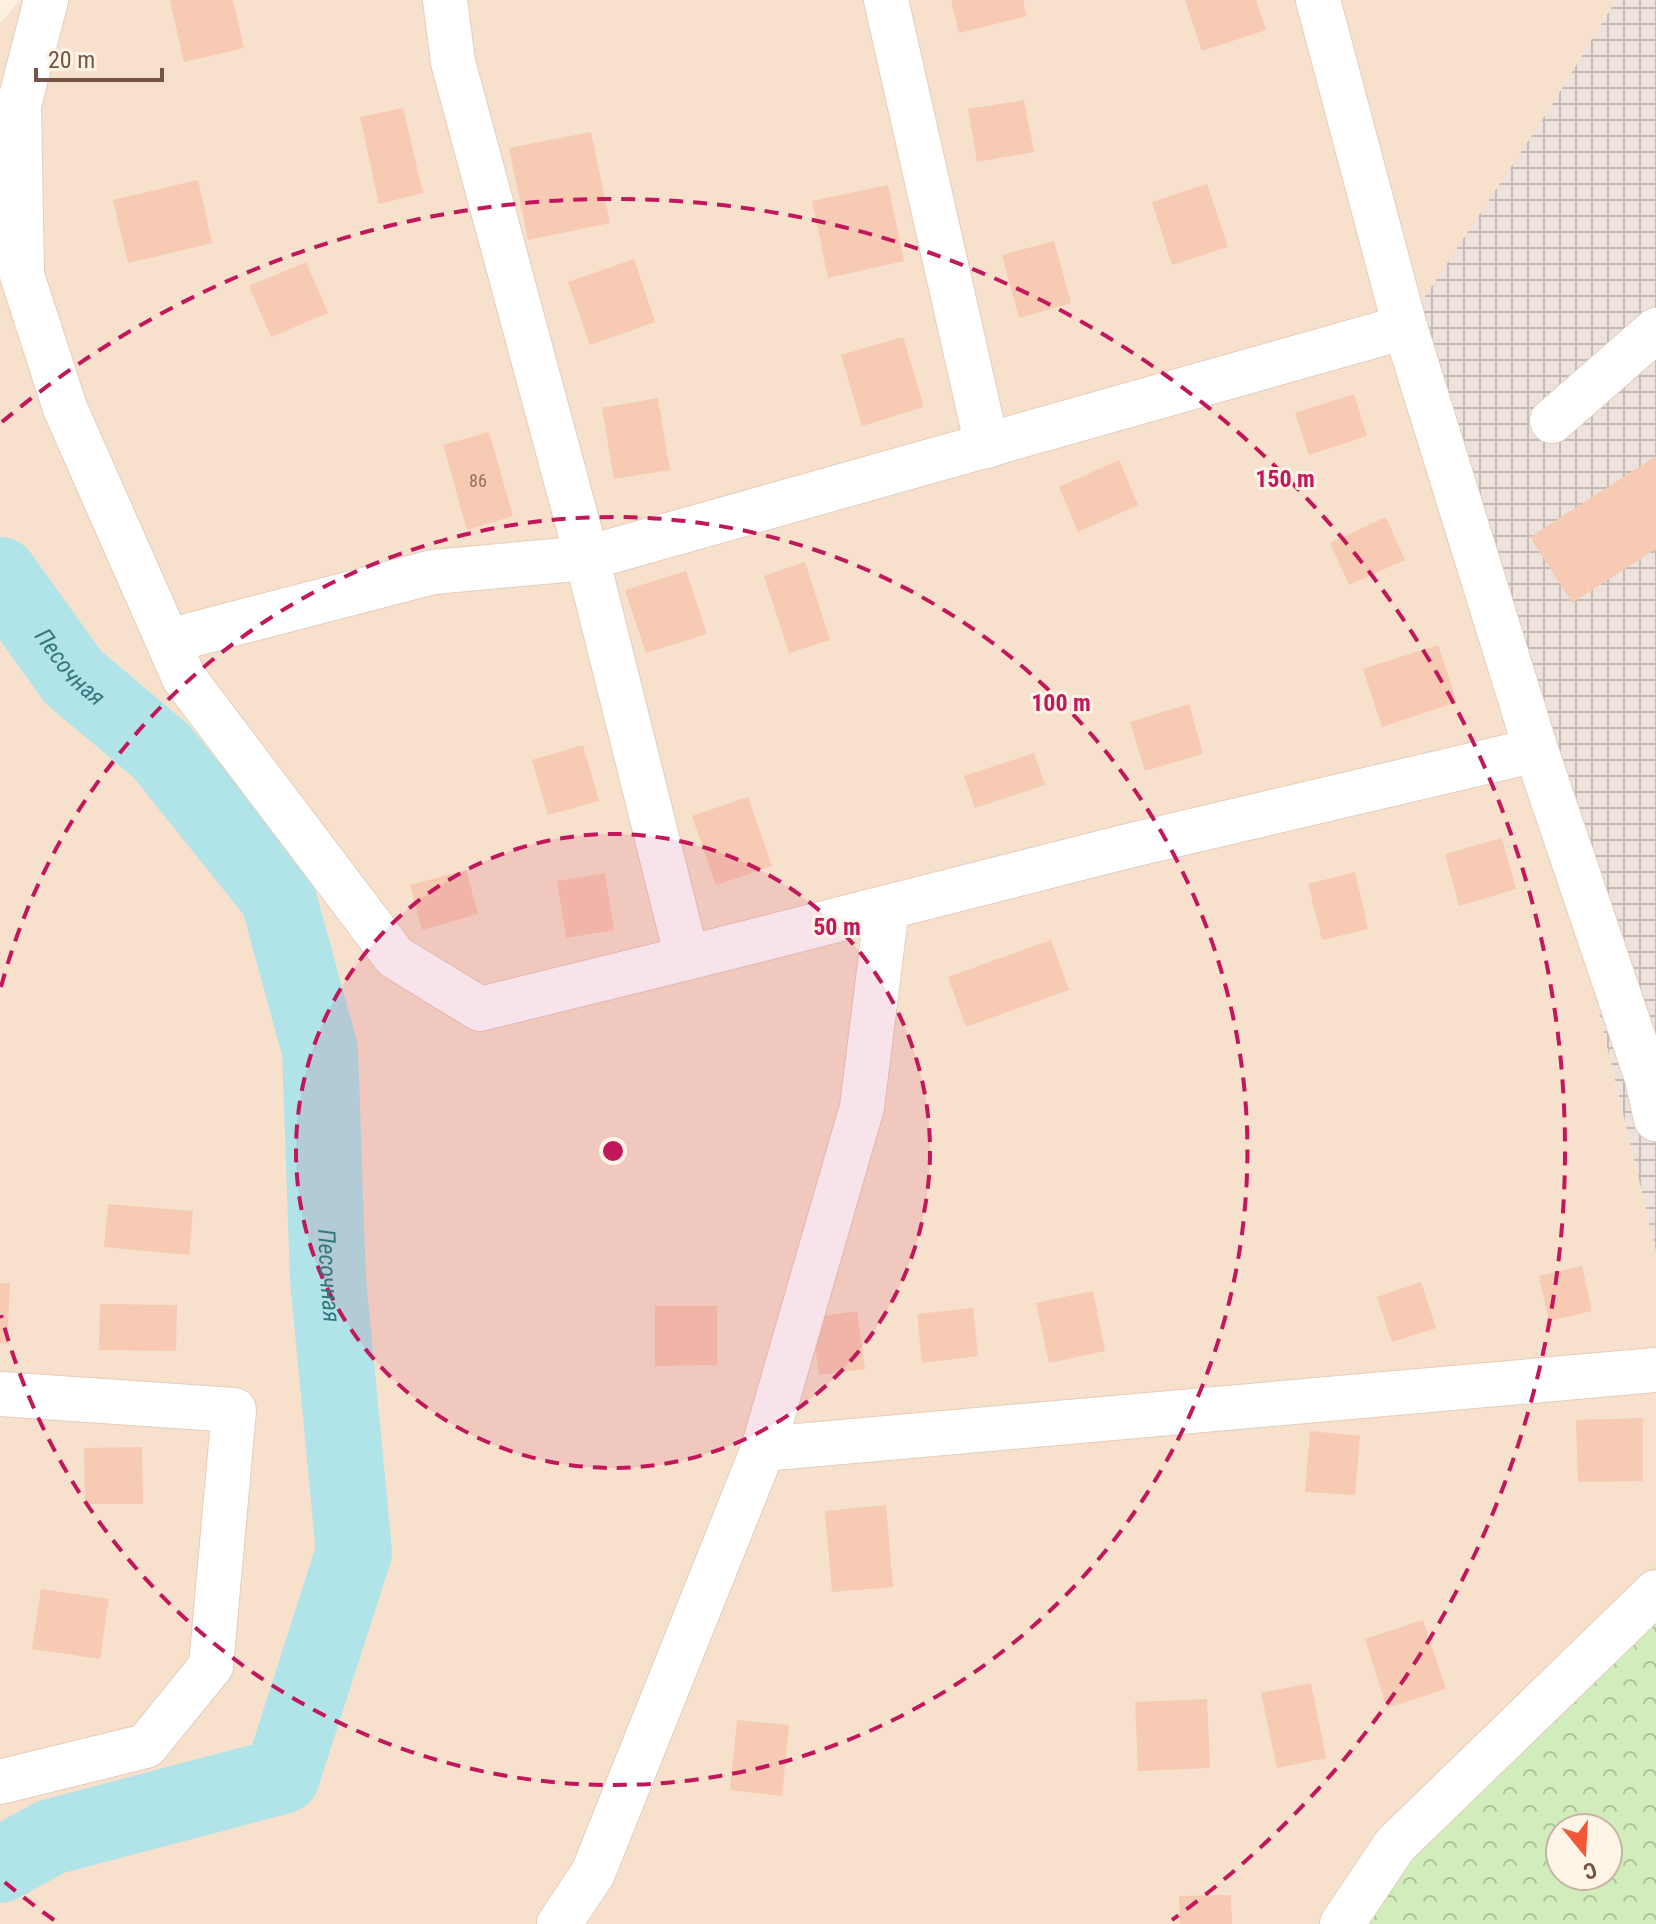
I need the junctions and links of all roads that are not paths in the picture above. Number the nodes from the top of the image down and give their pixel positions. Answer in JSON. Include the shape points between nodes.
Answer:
{"nodes":[{"id":1,"x":46,"y":0,"type":"edge"},
{"id":2,"x":445,"y":0,"type":"edge"},
{"id":3,"x":886,"y":0,"type":"edge"},
{"id":4,"x":1318,"y":0,"type":"edge"},
{"id":5,"x":1405,"y":327,"type":"junction"},
{"id":6,"x":1656,"y":330,"type":"edge"},
{"id":7,"x":1552,"y":421,"type":"dead end"},
{"id":8,"x":987,"y":446,"type":"junction"},
{"id":9,"x":587,"y":558,"type":"junction"},
{"id":10,"x":168,"y":641,"type":"junction"},
{"id":11,"x":1536,"y":750,"type":"junction"},
{"id":12,"x":887,"y":907,"type":"junction"},
{"id":13,"x":687,"y":958,"type":"junction"},
{"id":14,"x":1656,"y":1119,"type":"edge"},
{"id":15,"x":1656,"y":1370,"type":"edge"},
{"id":16,"x":0,"y":1394,"type":"edge"},
{"id":17,"x":763,"y":1449,"type":"junction"},
{"id":18,"x":1656,"y":1592,"type":"edge"},
{"id":19,"x":0,"y":1782,"type":"edge"},
{"id":20,"x":559,"y":1924,"type":"edge"},
{"id":21,"x":1342,"y":1924,"type":"edge"}],
"edges":[{"from":1,"to":10,"type":"street","via":[[19,105],[22,275],[65,408]]},
{"from":2,"to":9,"type":"street","via":[[453,62]]},
{"from":3,"to":8,"type":"street"},
{"from":4,"to":5,"type":"street"},
{"from":5,"to":8,"type":"street"},
{"from":5,"to":11,"type":"street"},
{"from":6,"to":7,"type":"street"},
{"from":8,"to":9,"type":"street"},
{"from":9,"to":10,"type":"street","via":[[433,572]]},
{"from":9,"to":13,"type":"street"},
{"from":10,"to":13,"type":"street","via":[[184,678],[395,957],[480,1009]]},
{"from":11,"to":12,"type":"street"},
{"from":11,"to":14,"type":"street","via":[[1647,1078]]},
{"from":12,"to":13,"type":"street"},
{"from":12,"to":17,"type":"street","via":[[862,1107]]},
{"from":15,"to":17,"type":"street"},
{"from":16,"to":19,"type":"street","via":[[234,1410],[211,1666],[146,1746]]},
{"from":17,"to":20,"type":"street","via":[[593,1873]]},
{"from":18,"to":21,"type":"street","via":[[1395,1845]]}]}
